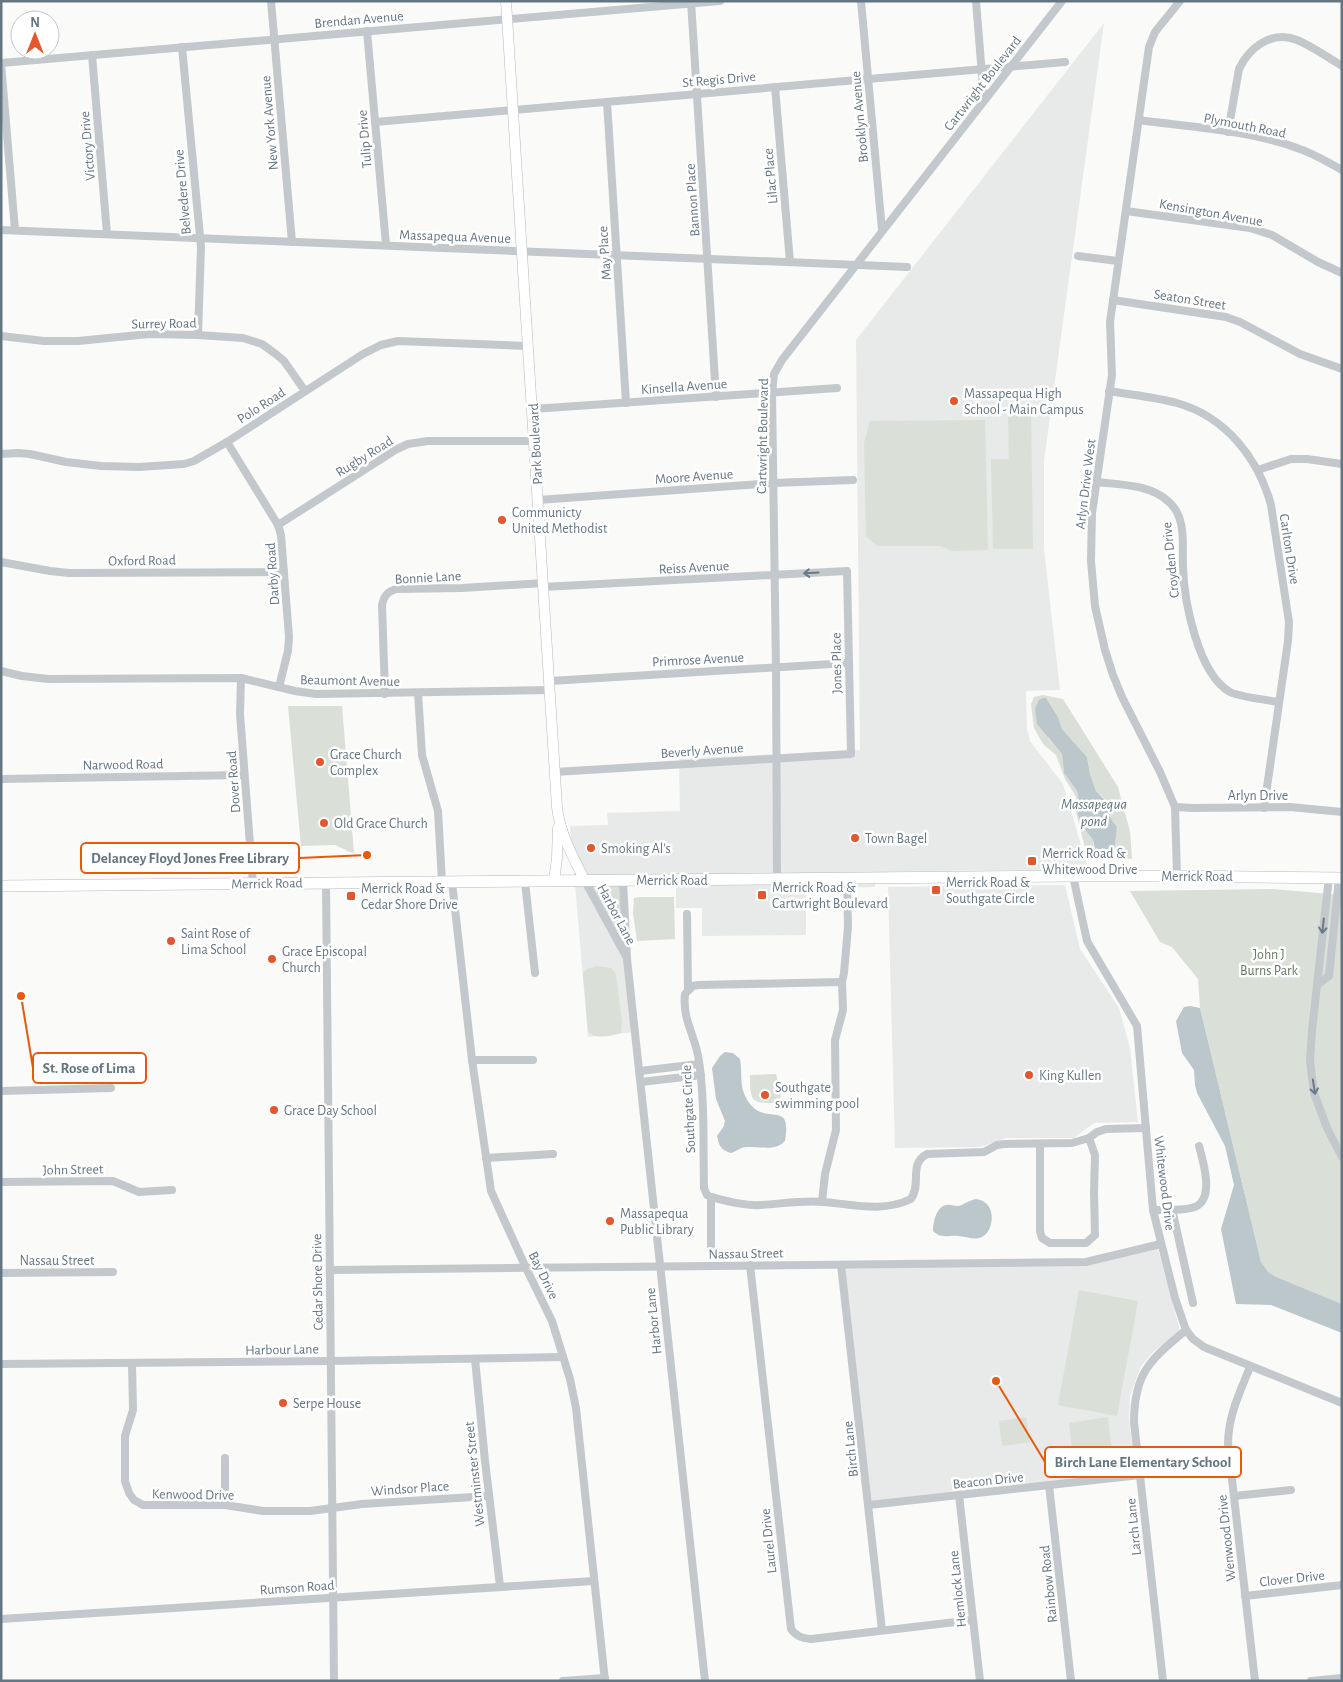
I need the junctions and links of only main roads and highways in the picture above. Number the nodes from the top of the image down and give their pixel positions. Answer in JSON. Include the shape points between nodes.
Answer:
{"nodes":[{"id":1,"x":506,"y":1,"type":"edge"},
{"id":2,"x":558,"y":822,"type":"junction"},
{"id":3,"x":1337,"y":878,"type":"edge"},
{"id":4,"x":554,"y":881,"type":"junction"},
{"id":5,"x":585,"y":881,"type":"junction"},
{"id":6,"x":1,"y":886,"type":"edge"}],
"edges":[{"from":1,"to":2,"type":"main road","name":"Park Boulevard"},
{"from":2,"to":4,"type":"main road"},
{"from":2,"to":5,"type":"main road","name":"Park Boulevard"},
{"from":3,"to":5,"type":"main road","name":"Merrick Road","via":[[1073,876]]},
{"from":4,"to":5,"type":"main road","name":"Merrick Road"},
{"from":4,"to":6,"type":"main road","name":"Merrick Road"}]}
